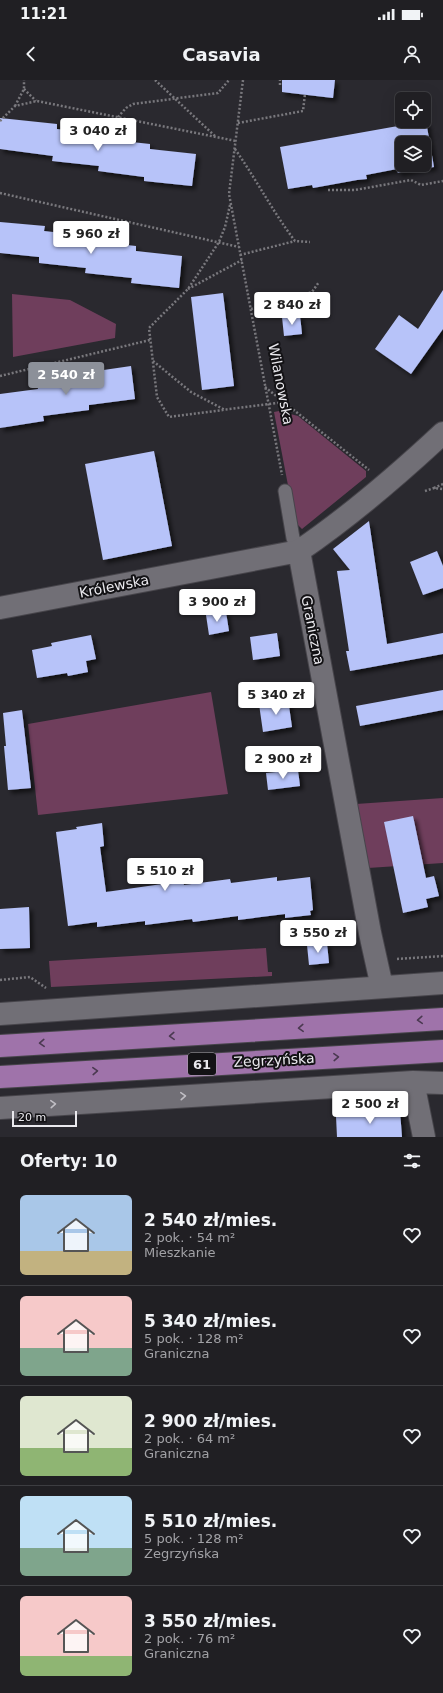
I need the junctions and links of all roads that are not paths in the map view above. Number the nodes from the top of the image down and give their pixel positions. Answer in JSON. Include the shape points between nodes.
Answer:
{"nodes":[{"id":1,"x":443,"y":433,"type":"edge"},
{"id":2,"x":285,"y":491,"type":"road end"},
{"id":3,"x":299,"y":551,"type":"junction"},
{"id":4,"x":0,"y":608,"type":"edge"},
{"id":5,"x":443,"y":983,"type":"edge"},
{"id":6,"x":382,"y":987,"type":"junction"},
{"id":7,"x":0,"y":1014,"type":"edge"},
{"id":8,"x":443,"y":1019,"type":"edge"},
{"id":9,"x":0,"y":1046,"type":"edge"},
{"id":10,"x":443,"y":1051,"type":"edge"},
{"id":11,"x":0,"y":1078,"type":"edge"},
{"id":12,"x":413,"y":1082,"type":"junction"},
{"id":13,"x":443,"y":1083,"type":"edge"},
{"id":14,"x":0,"y":1108,"type":"edge"},
{"id":15,"x":424,"y":1137,"type":"edge"}],
"edges":[{"from":1,"to":3,"type":"street","via":[[326,533]]},
{"from":2,"to":3,"type":"lane","via":[[293,538]]},
{"from":3,"to":4,"type":"street","name":"Królewska"},
{"from":3,"to":6,"type":"street","name":"Graniczna"},
{"from":5,"to":6,"type":"street"},
{"from":6,"to":7,"type":"street"},
{"from":8,"to":9,"type":"main road","number":"61","one_way":true},
{"from":11,"to":10,"type":"main road","name":"Zegrzyńska","number":"61","one_way":true},
{"from":12,"to":13,"type":"street"},
{"from":14,"to":12,"type":"street","one_way":true},
{"from":12,"to":15,"type":"street"}]}
